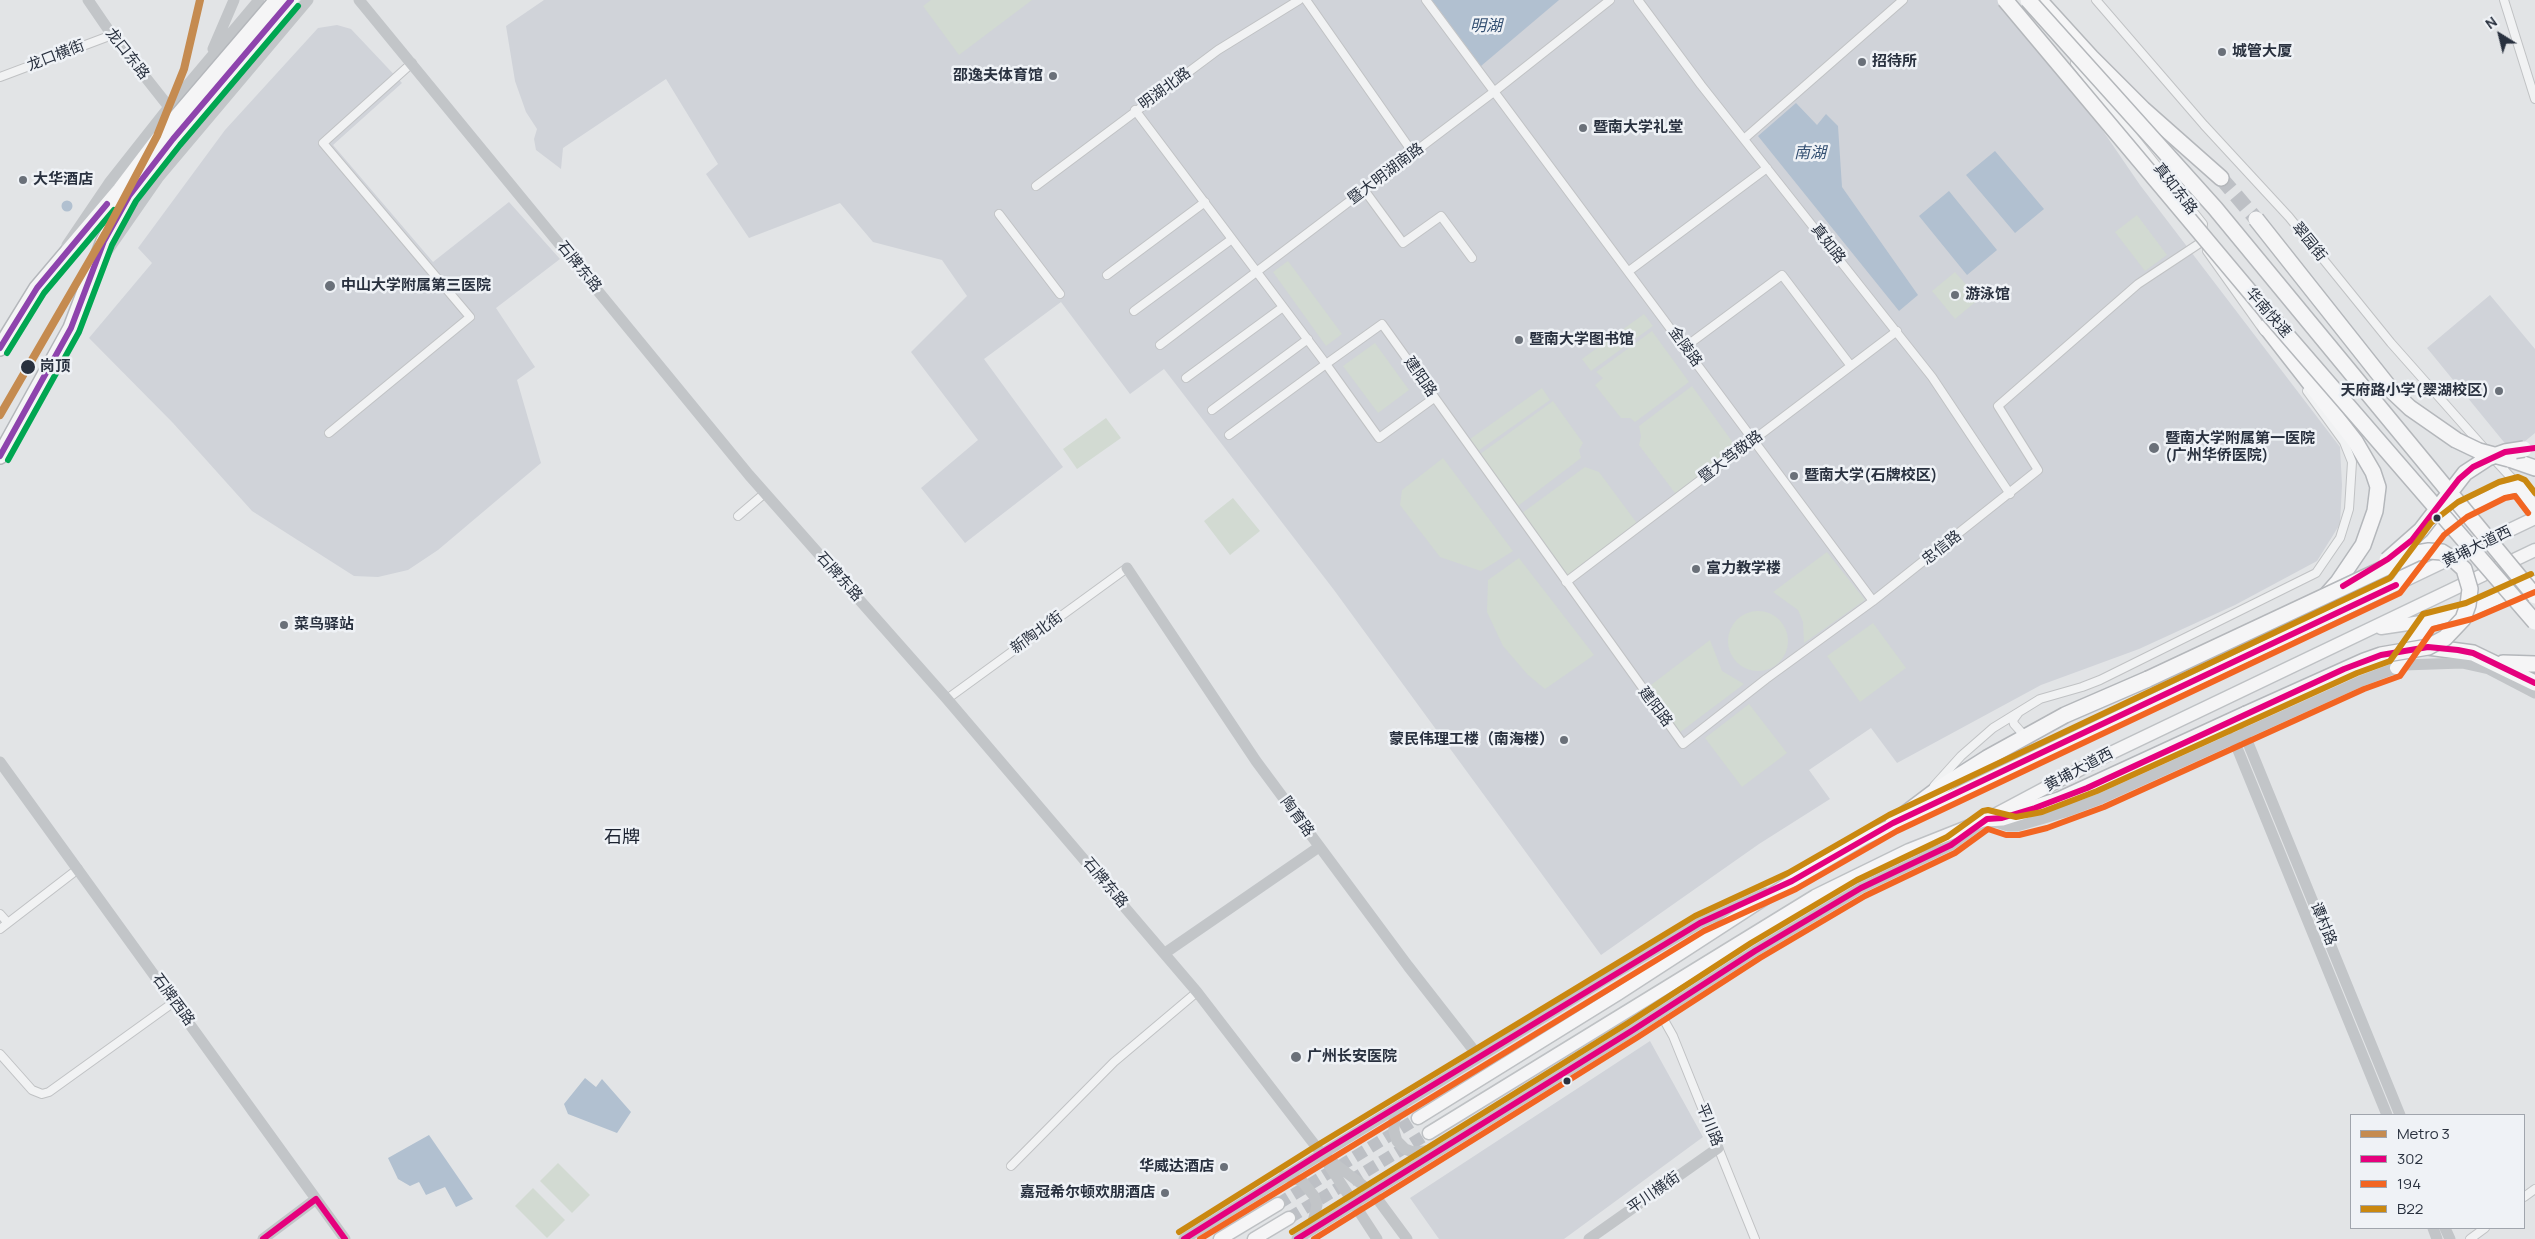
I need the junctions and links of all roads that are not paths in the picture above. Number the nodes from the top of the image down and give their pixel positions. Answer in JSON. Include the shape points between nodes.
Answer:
{"nodes":[{"id":1,"x":88,"y":0,"type":"edge"},
{"id":2,"x":234,"y":0,"type":"edge"},
{"id":3,"x":259,"y":0,"type":"edge"},
{"id":4,"x":271,"y":0,"type":"edge"},
{"id":5,"x":277,"y":0,"type":"edge"},
{"id":6,"x":291,"y":0,"type":"edge"},
{"id":7,"x":308,"y":0,"type":"edge"},
{"id":8,"x":359,"y":0,"type":"edge"},
{"id":9,"x":1299,"y":0,"type":"edge"},
{"id":10,"x":1306,"y":0,"type":"edge"},
{"id":11,"x":1426,"y":0,"type":"edge"},
{"id":12,"x":1610,"y":0,"type":"edge"},
{"id":13,"x":1638,"y":0,"type":"edge"},
{"id":14,"x":1903,"y":0,"type":"edge"},
{"id":15,"x":2005,"y":0,"type":"edge"},
{"id":16,"x":2027,"y":0,"type":"edge"},
{"id":17,"x":2039,"y":0,"type":"edge"},
{"id":18,"x":2096,"y":0,"type":"edge"},
{"id":19,"x":2504,"y":0,"type":"edge"},
{"id":20,"x":294,"y":17,"type":"junction"},
{"id":21,"x":112,"y":35,"type":"junction"},
{"id":22,"x":219,"y":47,"type":"junction"},
{"id":23,"x":207,"y":61,"type":"junction"},
{"id":24,"x":412,"y":63,"type":"junction"},
{"id":25,"x":245,"y":74,"type":"junction"},
{"id":26,"x":0,"y":77,"type":"edge"},
{"id":27,"x":1496,"y":91,"type":"junction"},
{"id":28,"x":2535,"y":99,"type":"edge"},
{"id":29,"x":169,"y":106,"type":"junction"},
{"id":30,"x":1135,"y":110,"type":"junction"},
{"id":31,"x":169,"y":135,"type":"junction"},
{"id":32,"x":1744,"y":139,"type":"junction"},
{"id":33,"x":1413,"y":153,"type":"junction"},
{"id":34,"x":1767,"y":168,"type":"junction"},
{"id":35,"x":2221,"y":178,"type":"tunnel mouth"},
{"id":36,"x":1036,"y":186,"type":"dead end"},
{"id":37,"x":2162,"y":188,"type":"junction"},
{"id":38,"x":1365,"y":191,"type":"junction"},
{"id":39,"x":1205,"y":202,"type":"junction"},
{"id":40,"x":1000,"y":214,"type":"dead end"},
{"id":41,"x":2256,"y":219,"type":"tunnel mouth"},
{"id":42,"x":1232,"y":239,"type":"junction"},
{"id":43,"x":2200,"y":243,"type":"junction"},
{"id":44,"x":1472,"y":258,"type":"dead end"},
{"id":45,"x":52,"y":267,"type":"junction"},
{"id":46,"x":1629,"y":271,"type":"junction"},
{"id":47,"x":1256,"y":272,"type":"junction"},
{"id":48,"x":1107,"y":275,"type":"dead end"},
{"id":49,"x":90,"y":276,"type":"junction"},
{"id":50,"x":1060,"y":294,"type":"dead end"},
{"id":51,"x":1283,"y":307,"type":"junction"},
{"id":52,"x":1134,"y":311,"type":"dead end"},
{"id":53,"x":1897,"y":331,"type":"junction"},
{"id":54,"x":1308,"y":339,"type":"junction"},
{"id":55,"x":1160,"y":345,"type":"dead end"},
{"id":56,"x":1685,"y":347,"type":"junction"},
{"id":57,"x":0,"y":348,"type":"edge"},
{"id":58,"x":1326,"y":364,"type":"junction"},
{"id":59,"x":1851,"y":366,"type":"junction"},
{"id":60,"x":1186,"y":378,"type":"dead end"},
{"id":61,"x":1434,"y":398,"type":"junction"},
{"id":62,"x":1212,"y":410,"type":"dead end"},
{"id":63,"x":329,"y":433,"type":"dead end"},
{"id":64,"x":1229,"y":435,"type":"dead end"},
{"id":65,"x":1754,"y":440,"type":"junction"},
{"id":66,"x":2535,"y":448,"type":"edge"},
{"id":67,"x":0,"y":456,"type":"edge"},
{"id":68,"x":2510,"y":459,"type":"junction"},
{"id":69,"x":2535,"y":460,"type":"edge"},
{"id":70,"x":2535,"y":468,"type":"edge"},
{"id":71,"x":2526,"y":489,"type":"edge"},
{"id":72,"x":765,"y":493,"type":"junction"},
{"id":73,"x":2010,"y":494,"type":"junction"},
{"id":74,"x":2535,"y":508,"type":"edge"},
{"id":75,"x":738,"y":516,"type":"dead end"},
{"id":76,"x":2535,"y":518,"type":"edge"},
{"id":77,"x":2535,"y":550,"type":"edge"},
{"id":78,"x":1127,"y":568,"type":"joint"},
{"id":79,"x":1566,"y":582,"type":"junction"},
{"id":80,"x":2535,"y":582,"type":"edge"},
{"id":81,"x":2396,"y":585,"type":"junction"},
{"id":82,"x":2338,"y":589,"type":"junction"},
{"id":83,"x":2535,"y":596,"type":"edge"},
{"id":84,"x":1873,"y":601,"type":"junction"},
{"id":85,"x":2428,"y":621,"type":"junction"},
{"id":86,"x":2535,"y":622,"type":"edge"},
{"id":87,"x":2369,"y":629,"type":"junction"},
{"id":88,"x":2282,"y":640,"type":"junction"},
{"id":89,"x":2428,"y":647,"type":"junction"},
{"id":90,"x":2494,"y":662,"type":"junction"},
{"id":91,"x":2535,"y":664,"type":"edge"},
{"id":92,"x":2396,"y":668,"type":"junction"},
{"id":93,"x":2535,"y":683,"type":"edge"},
{"id":94,"x":2535,"y":693,"type":"edge"},
{"id":95,"x":948,"y":699,"type":"junction"},
{"id":96,"x":2020,"y":711,"type":"junction"},
{"id":97,"x":2244,"y":733,"type":"junction"},
{"id":98,"x":2029,"y":735,"type":"junction"},
{"id":99,"x":2233,"y":738,"type":"junction"},
{"id":100,"x":0,"y":762,"type":"edge"},
{"id":101,"x":1921,"y":800,"type":"junction"},
{"id":102,"x":1987,"y":819,"type":"junction"},
{"id":103,"x":1893,"y":823,"type":"junction"},
{"id":104,"x":1319,"y":847,"type":"junction"},
{"id":105,"x":78,"y":869,"type":"junction"},
{"id":106,"x":1792,"y":881,"type":"junction"},
{"id":107,"x":0,"y":914,"type":"edge"},
{"id":108,"x":7,"y":922,"type":"junction"},
{"id":109,"x":0,"y":929,"type":"edge"},
{"id":110,"x":1165,"y":954,"type":"junction"},
{"id":111,"x":1197,"y":992,"type":"junction"},
{"id":112,"x":174,"y":1002,"type":"junction"},
{"id":113,"x":1660,"y":1013,"type":"junction"},
{"id":114,"x":0,"y":1054,"type":"edge"},
{"id":115,"x":1479,"y":1057,"type":"junction"},
{"id":116,"x":1408,"y":1100,"type":"junction"},
{"id":117,"x":2388,"y":1114,"type":"edge"},
{"id":118,"x":2400,"y":1114,"type":"edge"},
{"id":119,"x":1418,"y":1118,"type":"tunnel mouth"},
{"id":120,"x":1429,"y":1133,"type":"tunnel mouth"},
{"id":121,"x":1443,"y":1148,"type":"junction"},
{"id":122,"x":1718,"y":1148,"type":"junction"},
{"id":123,"x":1321,"y":1153,"type":"junction"},
{"id":124,"x":1011,"y":1166,"type":"dead end"},
{"id":125,"x":1284,"y":1176,"type":"junction"},
{"id":126,"x":1373,"y":1193,"type":"junction"},
{"id":127,"x":316,"y":1199,"type":"junction"},
{"id":128,"x":1278,"y":1204,"type":"tunnel mouth"},
{"id":129,"x":1353,"y":1205,"type":"junction"},
{"id":130,"x":1288,"y":1218,"type":"tunnel mouth"},
{"id":131,"x":2484,"y":1229,"type":"edge"},
{"id":132,"x":1311,"y":1230,"type":"junction"},
{"id":133,"x":264,"y":1239,"type":"edge"},
{"id":134,"x":345,"y":1239,"type":"edge"},
{"id":135,"x":1184,"y":1239,"type":"edge"},
{"id":136,"x":1220,"y":1239,"type":"edge"},
{"id":137,"x":1254,"y":1239,"type":"edge"},
{"id":138,"x":1297,"y":1239,"type":"edge"},
{"id":139,"x":1377,"y":1239,"type":"edge"},
{"id":140,"x":1407,"y":1239,"type":"edge"},
{"id":141,"x":1589,"y":1239,"type":"edge"},
{"id":142,"x":1755,"y":1239,"type":"edge"},
{"id":143,"x":2470,"y":1239,"type":"edge"}],
"edges":[{"from":1,"to":21,"type":"street","name":"龙口东路"},
{"from":2,"to":23,"type":"street"},
{"from":3,"to":22,"type":"street"},
{"from":4,"to":20,"type":"street"},
{"from":5,"to":31,"type":"highway","bridge":true},
{"from":6,"to":31,"type":"highway","bridge":true},
{"from":7,"to":20,"type":"street"},
{"from":8,"to":24,"type":"street","name":"石牌东路"},
{"from":9,"to":30,"type":"street","name":"明湖北路","via":[[1218,50]]},
{"from":10,"to":33,"type":"street"},
{"from":11,"to":27,"type":"street","name":"金陵路"},
{"from":12,"to":27,"type":"street","name":"暨大明湖南路"},
{"from":13,"to":32,"type":"street","name":"真如路"},
{"from":14,"to":32,"type":"street"},
{"from":15,"to":37,"type":"highway","name":"华南快速","bridge":true},
{"from":16,"to":43,"type":"street","name":"真如东路","via":[[2202,224]]},
{"from":16,"to":83,"type":"highway","name":"华南快速","bridge":true,"via":[[2215,208]]},
{"from":17,"to":35,"type":"highway","via":[[2143,109]]},
{"from":18,"to":71,"type":"street","name":"翠园街","via":[[2288,217],[2391,343]]},
{"from":19,"to":28,"type":"street"},
{"from":20,"to":25,"type":"street"},
{"from":21,"to":26,"type":"street","name":"龙口横街"},
{"from":21,"to":29,"type":"street","name":"龙口东路"},
{"from":22,"to":23,"type":"street"},
{"from":22,"to":25,"type":"street","via":[[238,58]]},
{"from":23,"to":29,"type":"street"},
{"from":24,"to":63,"type":"street","via":[[323,143],[470,317]]},
{"from":24,"to":72,"type":"street","name":"石牌东路"},
{"from":25,"to":49,"type":"street","via":[[158,178]]},
{"from":27,"to":33,"type":"street","name":"暨大明湖南路"},
{"from":27,"to":46,"type":"street","name":"金陵路"},
{"from":29,"to":45,"type":"street","via":[[97,198]]},
{"from":30,"to":36,"type":"street","name":"明湖北路"},
{"from":30,"to":39,"type":"street"},
{"from":31,"to":45,"type":"highway"},
{"from":31,"to":49,"type":"highway","via":[[129,196],[104,241]]},
{"from":32,"to":34,"type":"street","name":"真如路"},
{"from":33,"to":38,"type":"street","name":"暨大明湖南路"},
{"from":34,"to":46,"type":"street"},
{"from":34,"to":53,"type":"street","name":"真如路"},
{"from":37,"to":86,"type":"highway","name":"华南快速","bridge":true},
{"from":37,"to":88,"type":"highway","bridge":true,"via":[[2327,403],[2367,461],[2378,487],[2375,511],[2363,545],[2338,582]]},
{"from":38,"to":44,"type":"street","via":[[1403,243],[1441,216]]},
{"from":38,"to":47,"type":"street","name":"暨大明湖南路"},
{"from":39,"to":42,"type":"street"},
{"from":39,"to":48,"type":"street"},
{"from":40,"to":50,"type":"street"},
{"from":41,"to":68,"type":"highway","bridge":true,"via":[[2393,392],[2456,440],[2479,451]]},
{"from":42,"to":47,"type":"street"},
{"from":42,"to":52,"type":"street"},
{"from":43,"to":73,"type":"street","name":"忠信路","via":[[2138,284],[1998,406],[2038,470]]},
{"from":43,"to":96,"type":"street","via":[[2344,442],[2352,462],[2349,510],[2340,538],[2316,573],[2108,676],[2040,699]]},
{"from":45,"to":57,"type":"highway"},
{"from":46,"to":56,"type":"street","name":"金陵路"},
{"from":47,"to":51,"type":"street"},
{"from":47,"to":55,"type":"street","name":"暨大明湖南路"},
{"from":49,"to":67,"type":"highway","via":[[62,347]]},
{"from":51,"to":54,"type":"street"},
{"from":51,"to":60,"type":"street"},
{"from":53,"to":59,"type":"street","name":"暨大笃敬路"},
{"from":53,"to":73,"type":"street","name":"真如路","via":[[1932,377]]},
{"from":54,"to":58,"type":"street"},
{"from":54,"to":62,"type":"street"},
{"from":56,"to":59,"type":"street","via":[[1782,275]]},
{"from":56,"to":65,"type":"street","name":"金陵路"},
{"from":58,"to":61,"type":"street","via":[[1379,438]]},
{"from":58,"to":61,"type":"street","name":"建阳路","via":[[1382,324]]},
{"from":58,"to":64,"type":"street"},
{"from":59,"to":65,"type":"street","name":"暨大笃敬路"},
{"from":61,"to":79,"type":"street","name":"建阳路"},
{"from":65,"to":79,"type":"street","name":"暨大笃敬路"},
{"from":65,"to":84,"type":"street","name":"金陵路"},
{"from":66,"to":82,"type":"highway","bridge":true,"via":[[2504,452],[2473,467],[2459,479],[2428,522],[2407,544]]},
{"from":68,"to":69,"type":"highway"},
{"from":68,"to":70,"type":"highway"},
{"from":71,"to":74,"type":"main road"},
{"from":71,"to":81,"type":"main road","via":[[2483,499],[2453,516],[2438,529]]},
{"from":72,"to":75,"type":"street"},
{"from":72,"to":95,"type":"street","name":"石牌东路"},
{"from":73,"to":84,"type":"street","name":"忠信路"},
{"from":76,"to":81,"type":"main road","name":"黄埔大道西"},
{"from":77,"to":87,"type":"main road","name":"黄埔大道西"},
{"from":78,"to":95,"type":"street","name":"新陶北街"},
{"from":78,"to":104,"type":"street","name":"陶育路","via":[[1256,761]]},
{"from":79,"to":84,"type":"street","name":"建阳路","via":[[1683,744]]},
{"from":80,"to":85,"type":"main road","via":[[2468,612]]},
{"from":81,"to":88,"type":"main road","name":"黄埔大道西"},
{"from":82,"to":89,"type":"highway","bridge":true,"via":[[2417,553],[2436,551],[2448,555],[2467,576],[2470,589],[2468,605],[2451,632]]},
{"from":82,"to":98,"type":"highway","bridge":true},
{"from":85,"to":87,"type":"main road"},
{"from":85,"to":92,"type":"main road"},
{"from":87,"to":102,"type":"main road","name":"黄埔大道西","via":[[2111,753]]},
{"from":88,"to":103,"type":"main road","name":"黄埔大道西"},
{"from":89,"to":90,"type":"highway","via":[[2473,653]]},
{"from":89,"to":102,"type":"highway","bridge":true,"via":[[2364,661],[2066,797],[2002,818]]},
{"from":90,"to":91,"type":"highway"},
{"from":90,"to":93,"type":"highway"},
{"from":92,"to":94,"type":"street","via":[[2428,662],[2462,663],[2489,669]]},
{"from":92,"to":97,"type":"street","via":[[2361,680]]},
{"from":95,"to":110,"type":"street","name":"石牌东路"},
{"from":96,"to":98,"type":"street","via":[[2014,724],[2022,733]]},
{"from":96,"to":101,"type":"street","via":[[1993,728],[1961,756]]},
{"from":97,"to":99,"type":"street"},
{"from":97,"to":118,"type":"street","name":"谭村路"},
{"from":98,"to":101,"type":"highway"},
{"from":99,"to":102,"type":"street","via":[[2100,799],[2044,820],[2008,826]]},
{"from":99,"to":117,"type":"street","name":"谭村路"},
{"from":100,"to":105,"type":"street","name":"石牌西路"},
{"from":101,"to":103,"type":"highway"},
{"from":102,"to":113,"type":"street","via":[[1945,848],[1861,888],[1811,917]]},
{"from":102,"to":120,"type":"main road","name":"黄埔大道西","via":[[1909,850],[1815,896]]},
{"from":103,"to":106,"type":"main road","name":"黄埔大道西"},
{"from":104,"to":110,"type":"street"},
{"from":104,"to":115,"type":"street","name":"陶育路"},
{"from":105,"to":108,"type":"street"},
{"from":105,"to":112,"type":"street","name":"石牌西路"},
{"from":106,"to":115,"type":"street","via":[[1700,923]]},
{"from":106,"to":119,"type":"main road","name":"黄埔大道西"},
{"from":107,"to":108,"type":"street"},
{"from":108,"to":109,"type":"street"},
{"from":110,"to":111,"type":"street","name":"石牌东路"},
{"from":111,"to":123,"type":"street","name":"石牌东路"},
{"from":111,"to":124,"type":"street","via":[[1114,1062]]},
{"from":112,"to":114,"type":"street","via":[[50,1092],[42,1094],[32,1090]]},
{"from":112,"to":127,"type":"street","name":"石牌西路"},
{"from":113,"to":121,"type":"street"},
{"from":113,"to":122,"type":"street","name":"平川路","via":[[1673,1036]]},
{"from":115,"to":116,"type":"street"},
{"from":116,"to":121,"type":"street","via":[[1394,1121],[1398,1140],[1405,1149],[1413,1152]]},
{"from":116,"to":123,"type":"street"},
{"from":121,"to":126,"type":"street"},
{"from":122,"to":141,"type":"street","name":"平川横街"},
{"from":122,"to":142,"type":"street","name":"平川路"},
{"from":123,"to":125,"type":"street"},
{"from":123,"to":126,"type":"street"},
{"from":123,"to":129,"type":"street"},
{"from":125,"to":132,"type":"street","via":[[1302,1181],[1314,1196],[1317,1205]]},
{"from":125,"to":135,"type":"street"},
{"from":126,"to":129,"type":"street"},
{"from":126,"to":140,"type":"street"},
{"from":127,"to":133,"type":"street"},
{"from":127,"to":134,"type":"street","name":"石牌西路"},
{"from":128,"to":136,"type":"main road"},
{"from":129,"to":132,"type":"street"},
{"from":129,"to":139,"type":"street"},
{"from":130,"to":137,"type":"main road"},
{"from":131,"to":143,"type":"street"},
{"from":132,"to":138,"type":"street"}]}
